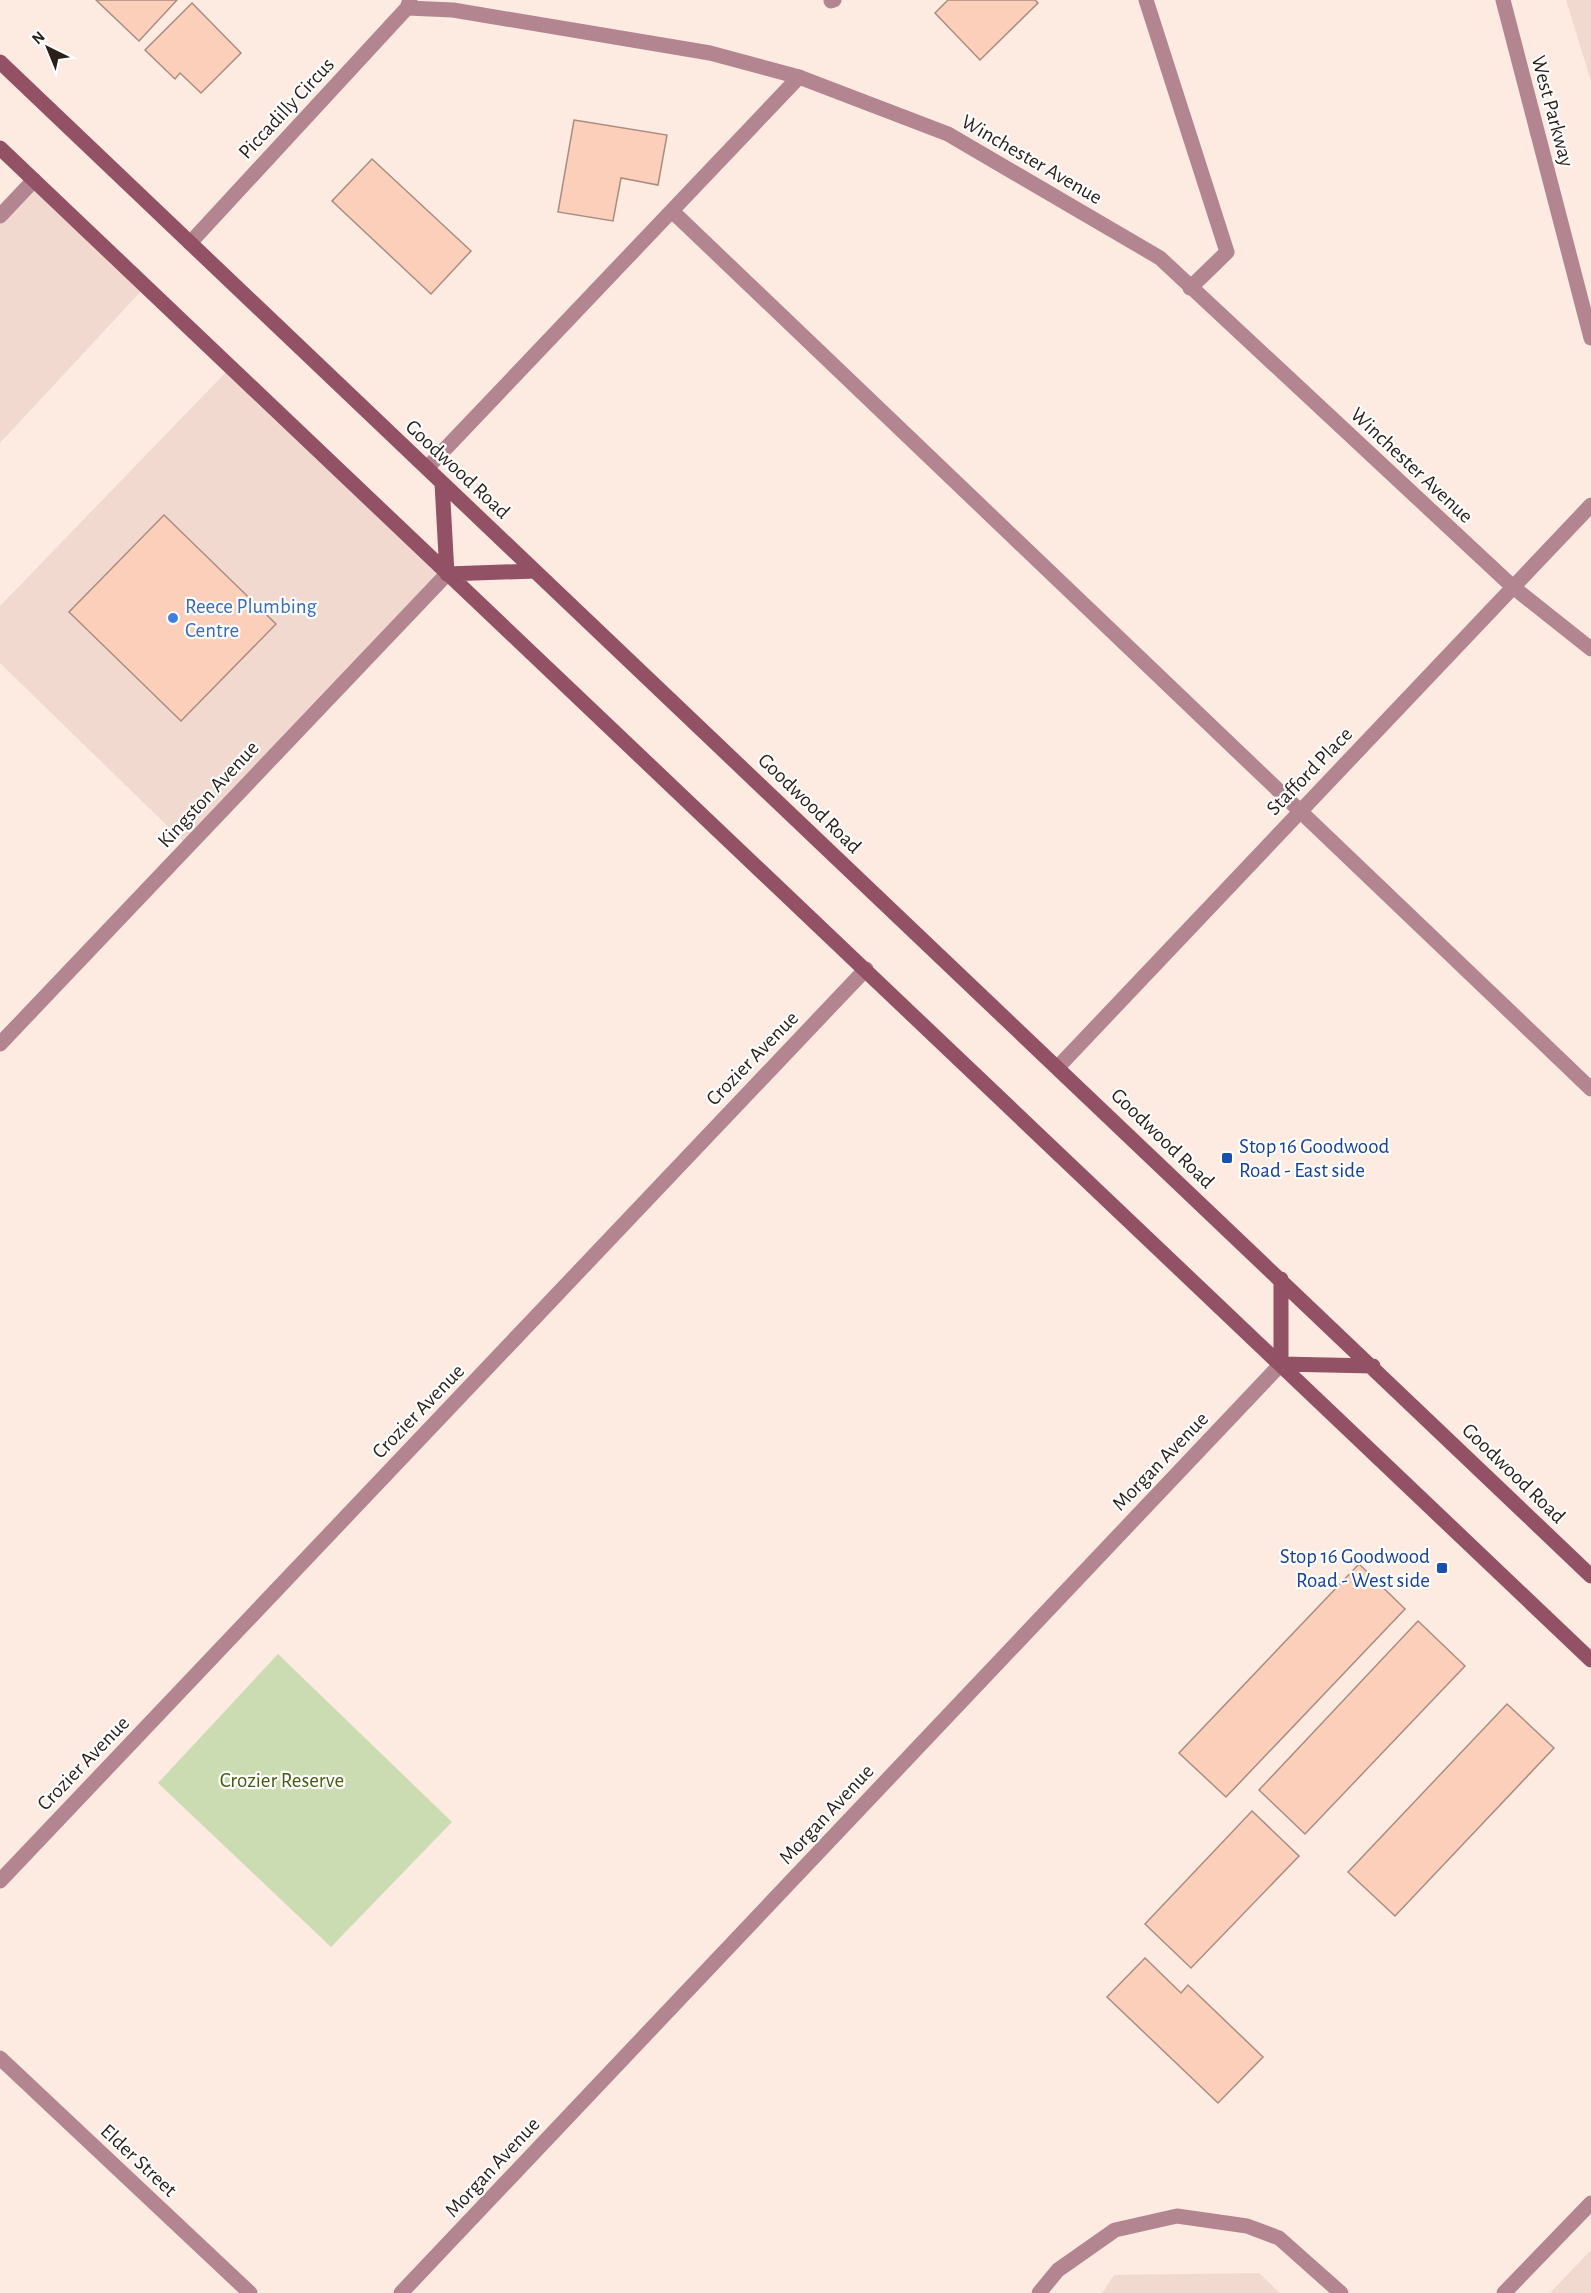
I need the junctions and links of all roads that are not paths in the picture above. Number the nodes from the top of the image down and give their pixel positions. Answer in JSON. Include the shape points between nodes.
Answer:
{"nodes":[{"id":1,"x":1146,"y":0,"type":"edge"},
{"id":2,"x":1503,"y":0,"type":"edge"},
{"id":3,"x":409,"y":4,"type":"edge"},
{"id":4,"x":0,"y":62,"type":"edge"},
{"id":5,"x":799,"y":77,"type":"junction"},
{"id":6,"x":0,"y":148,"type":"edge"},
{"id":7,"x":34,"y":180,"type":"junction"},
{"id":8,"x":672,"y":211,"type":"junction"},
{"id":9,"x":0,"y":216,"type":"edge"},
{"id":10,"x":190,"y":243,"type":"junction"},
{"id":11,"x":1190,"y":288,"type":"junction"},
{"id":12,"x":1591,"y":338,"type":"edge"},
{"id":13,"x":427,"y":468,"type":"junction"},
{"id":14,"x":442,"y":483,"type":"junction"},
{"id":15,"x":1591,"y":505,"type":"edge"},
{"id":16,"x":535,"y":571,"type":"junction"},
{"id":17,"x":447,"y":573,"type":"junction"},
{"id":18,"x":1513,"y":587,"type":"junction"},
{"id":19,"x":1591,"y":649,"type":"edge"},
{"id":20,"x":1300,"y":811,"type":"junction"},
{"id":21,"x":866,"y":969,"type":"junction"},
{"id":22,"x":0,"y":1044,"type":"edge"},
{"id":23,"x":1058,"y":1067,"type":"junction"},
{"id":24,"x":1591,"y":1089,"type":"edge"},
{"id":25,"x":1281,"y":1279,"type":"junction"},
{"id":26,"x":1281,"y":1364,"type":"junction"},
{"id":27,"x":1373,"y":1366,"type":"junction"},
{"id":28,"x":1591,"y":1576,"type":"edge"},
{"id":29,"x":1591,"y":1660,"type":"edge"},
{"id":30,"x":0,"y":1881,"type":"edge"},
{"id":31,"x":0,"y":2058,"type":"edge"},
{"id":32,"x":1591,"y":2202,"type":"edge"},
{"id":33,"x":250,"y":2293,"type":"edge"},
{"id":34,"x":401,"y":2293,"type":"edge"},
{"id":35,"x":1039,"y":2293,"type":"edge"},
{"id":36,"x":1341,"y":2293,"type":"edge"},
{"id":37,"x":1504,"y":2293,"type":"edge"}],
"edges":[{"from":1,"to":11,"type":"street","via":[[1227,252]]},
{"from":2,"to":12,"type":"street","name":"West Parkway"},
{"from":3,"to":5,"type":"street","name":"Winchester Avenue","via":[[710,53]]},
{"from":3,"to":10,"type":"street","name":"Piccadilly Circus"},
{"from":4,"to":10,"type":"main road","name":"Goodwood Road"},
{"from":5,"to":8,"type":"street"},
{"from":5,"to":11,"type":"street","name":"Winchester Avenue","via":[[948,134],[1160,258]]},
{"from":6,"to":7,"type":"main road"},
{"from":7,"to":9,"type":"street"},
{"from":7,"to":17,"type":"main road"},
{"from":8,"to":13,"type":"street"},
{"from":8,"to":20,"type":"street"},
{"from":10,"to":13,"type":"main road","name":"Goodwood Road"},
{"from":11,"to":18,"type":"street","name":"Winchester Avenue"},
{"from":13,"to":14,"type":"main road","name":"Goodwood Road"},
{"from":14,"to":16,"type":"main road","name":"Goodwood Road"},
{"from":14,"to":17,"type":"main road"},
{"from":15,"to":18,"type":"street","name":"Stafford Place"},
{"from":16,"to":17,"type":"main road"},
{"from":16,"to":23,"type":"main road","name":"Goodwood Road"},
{"from":17,"to":21,"type":"main road"},
{"from":17,"to":22,"type":"street","name":"Kingston Avenue"},
{"from":18,"to":19,"type":"street"},
{"from":18,"to":20,"type":"street","name":"Stafford Place"},
{"from":20,"to":23,"type":"street","name":"Stafford Place"},
{"from":20,"to":24,"type":"street"},
{"from":21,"to":26,"type":"main road"},
{"from":21,"to":30,"type":"street","name":"Crozier Avenue"},
{"from":23,"to":25,"type":"main road","name":"Goodwood Road"},
{"from":25,"to":26,"type":"main road"},
{"from":25,"to":27,"type":"main road","name":"Goodwood Road"},
{"from":26,"to":27,"type":"main road"},
{"from":26,"to":29,"type":"main road"},
{"from":26,"to":34,"type":"street","name":"Morgan Avenue"},
{"from":27,"to":28,"type":"main road","name":"Goodwood Road"},
{"from":31,"to":33,"type":"street","name":"Elder Street"},
{"from":32,"to":37,"type":"street"},
{"from":35,"to":36,"type":"street","via":[[1058,2270],[1115,2230],[1177,2216],[1247,2226],[1279,2238]]}]}
